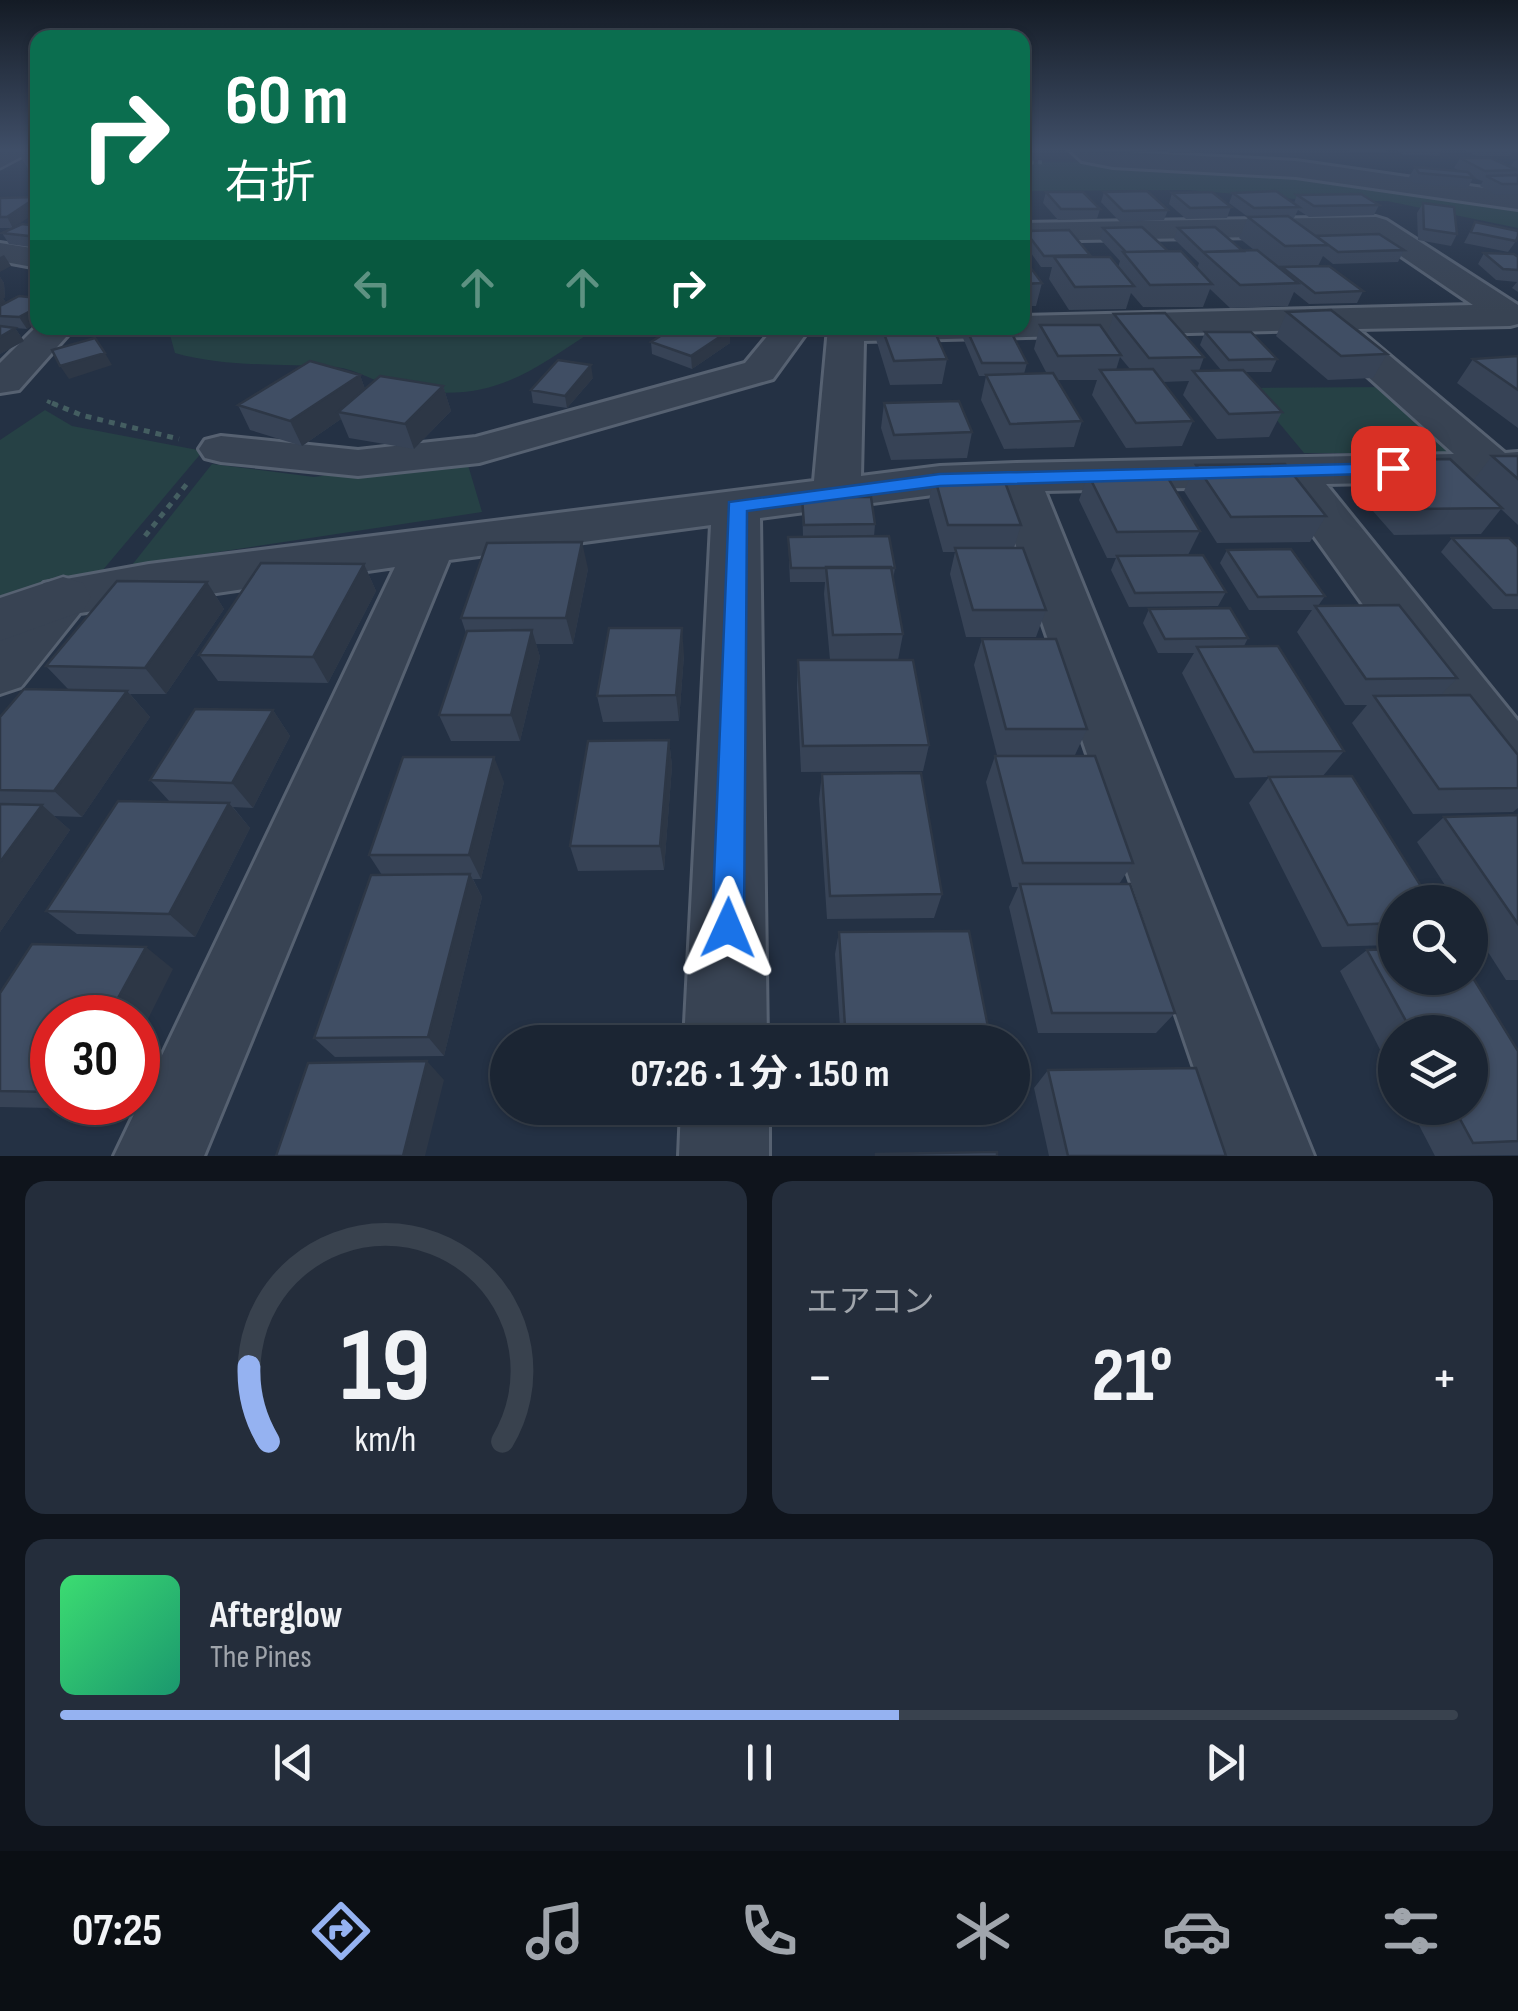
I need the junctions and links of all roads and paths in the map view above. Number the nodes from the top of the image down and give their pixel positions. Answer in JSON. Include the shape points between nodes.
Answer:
{"nodes":[{"id":1,"x":30,"y":228,"type":"edge"},
{"id":2,"x":1030,"y":232,"type":"edge"},
{"id":3,"x":0,"y":237,"type":"edge"},
{"id":4,"x":0,"y":252,"type":"edge"},
{"id":5,"x":30,"y":258,"type":"edge"},
{"id":6,"x":1326,"y":321,"type":"junction"},
{"id":7,"x":1030,"y":327,"type":"edge"},
{"id":8,"x":47,"y":335,"type":"edge"},
{"id":9,"x":787,"y":335,"type":"edge"},
{"id":10,"x":846,"y":335,"type":"edge"},
{"id":11,"x":2,"y":382,"type":"edge"},
{"id":12,"x":222,"y":449,"type":"junction"},
{"id":13,"x":1506,"y":466,"type":"edge"},
{"id":14,"x":1291,"y":470,"type":"junction"},
{"id":15,"x":1016,"y":477,"type":"junction"},
{"id":16,"x":836,"y":491,"type":"junction"},
{"id":17,"x":736,"y":506,"type":"junction"},
{"id":18,"x":430,"y":546,"type":"junction"},
{"id":19,"x":83,"y":593,"type":"junction"},
{"id":20,"x":0,"y":620,"type":"edge"},
{"id":21,"x":0,"y":670,"type":"edge"},
{"id":22,"x":1518,"y":769,"type":"edge"},
{"id":23,"x":726,"y":1025,"type":"edge"},
{"id":24,"x":724,"y":1125,"type":"edge"},
{"id":25,"x":158,"y":1156,"type":"edge"},
{"id":26,"x":724,"y":1156,"type":"edge"},
{"id":27,"x":1269,"y":1156,"type":"edge"}],
"edges":[{"from":1,"to":3,"type":"street"},
{"from":2,"to":6,"type":"street","via":[[1376,226],[1510,315]]},
{"from":4,"to":5,"type":"street"},
{"from":6,"to":7,"type":"street"},
{"from":6,"to":13,"type":"street"},
{"from":8,"to":11,"type":"street"},
{"from":9,"to":12,"type":"street","via":[[759,371],[479,450],[358,463]]},
{"from":10,"to":16,"type":"street"},
{"from":11,"to":12,"type":"path","via":[[81,415]]},
{"from":12,"to":19,"type":"path"},
{"from":13,"to":14,"type":"street"},
{"from":14,"to":15,"type":"street"},
{"from":14,"to":22,"type":"street"},
{"from":15,"to":16,"type":"street"},
{"from":15,"to":27,"type":"street"},
{"from":16,"to":17,"type":"street"},
{"from":17,"to":18,"type":"street"},
{"from":17,"to":23,"type":"street"},
{"from":18,"to":19,"type":"street"},
{"from":18,"to":25,"type":"street"},
{"from":19,"to":20,"type":"street"},
{"from":19,"to":21,"type":"street"},
{"from":24,"to":26,"type":"street"}]}
